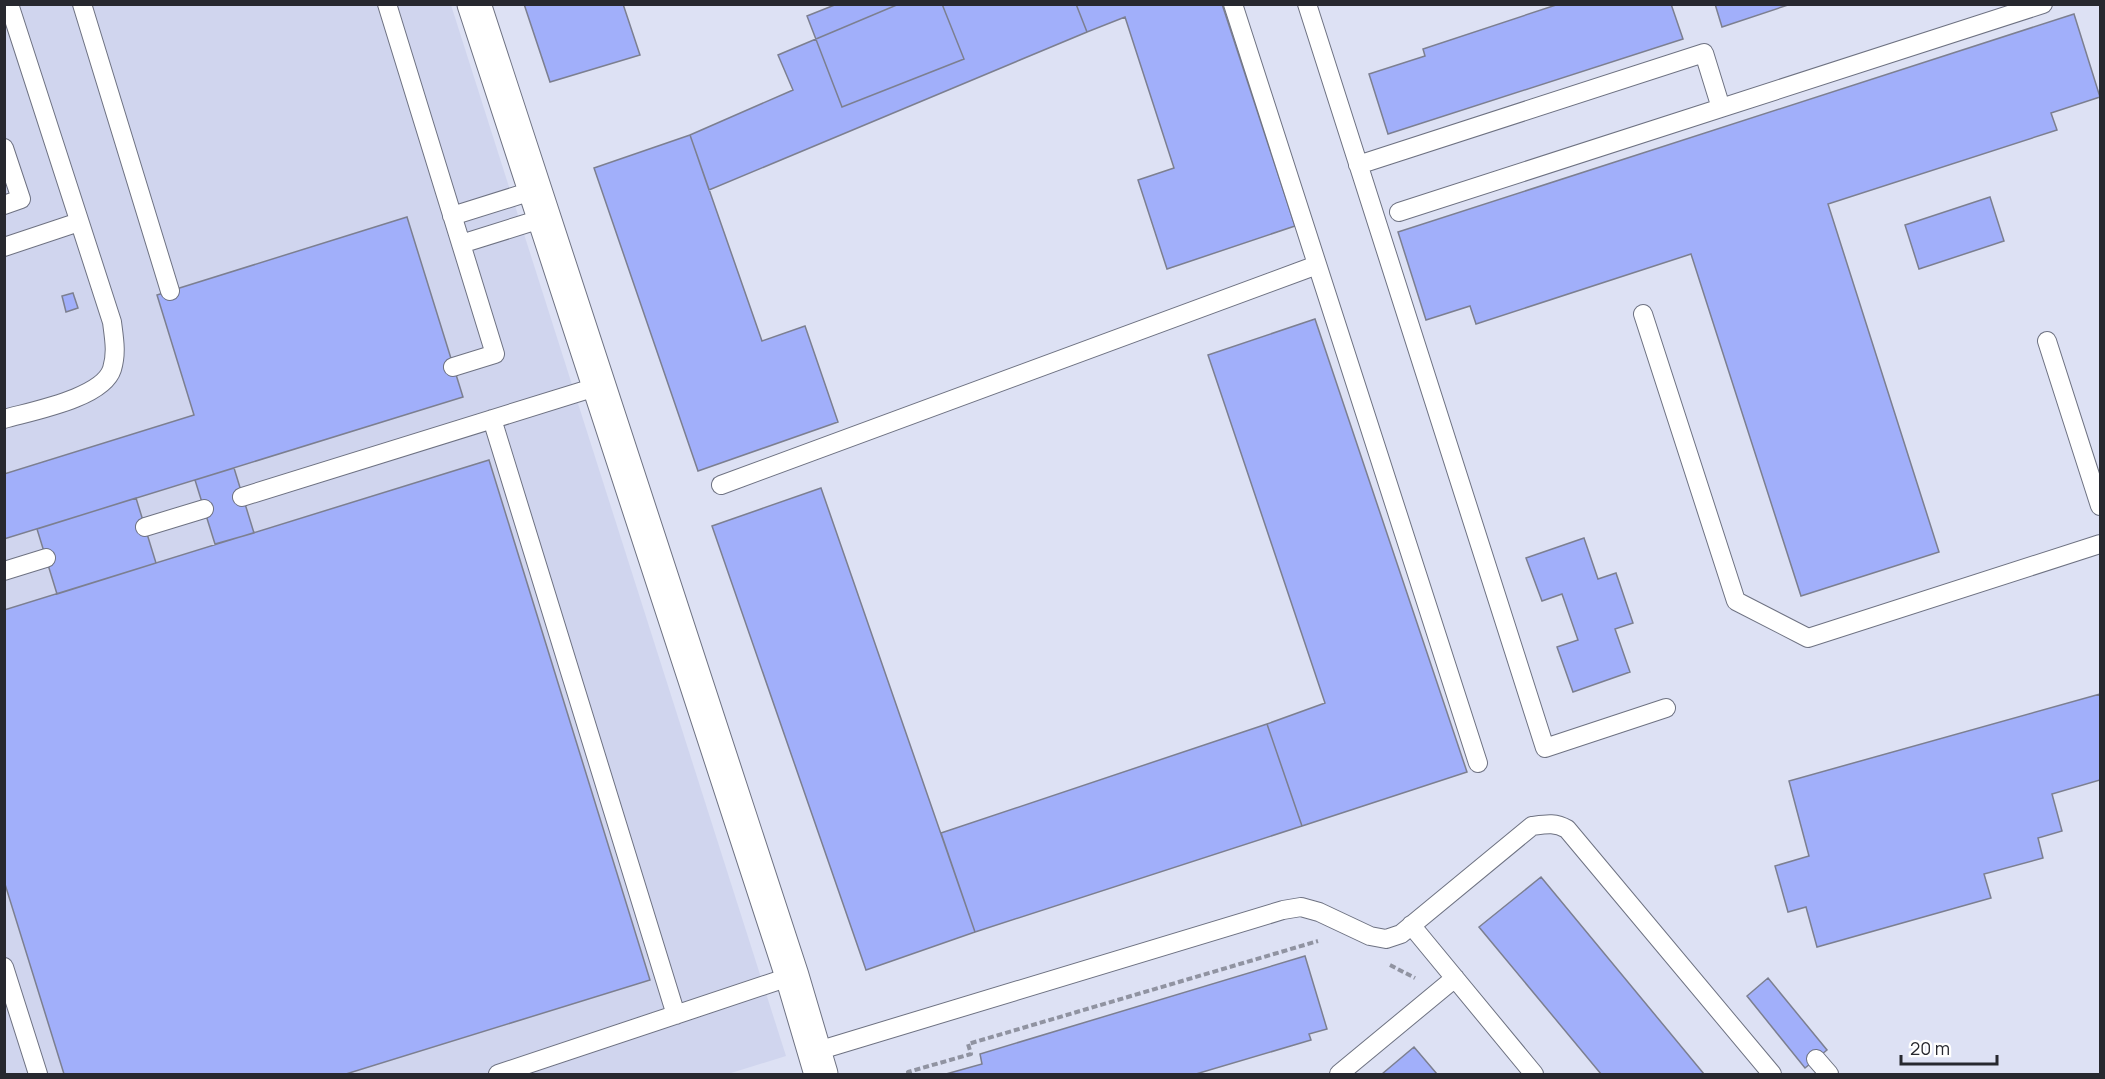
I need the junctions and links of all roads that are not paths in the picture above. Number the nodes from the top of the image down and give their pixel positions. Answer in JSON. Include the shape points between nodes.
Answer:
{"nodes":[{"id":1,"x":9,"y":4,"type":"edge"},
{"id":2,"x":82,"y":4,"type":"edge"},
{"id":3,"x":387,"y":4,"type":"edge"},
{"id":4,"x":474,"y":4,"type":"edge"},
{"id":5,"x":1233,"y":4,"type":"edge"},
{"id":6,"x":2043,"y":4,"type":"edge"},
{"id":7,"x":1308,"y":5,"type":"edge"},
{"id":8,"x":1721,"y":108,"type":"junction"},
{"id":9,"x":4,"y":148,"type":"edge"},
{"id":10,"x":1358,"y":165,"type":"junction"},
{"id":11,"x":539,"y":204,"type":"junction"},
{"id":12,"x":4,"y":205,"type":"edge"},
{"id":13,"x":1399,"y":212,"type":"dead end"},
{"id":14,"x":452,"y":216,"type":"junction"},
{"id":15,"x":80,"y":222,"type":"junction"},
{"id":16,"x":461,"y":244,"type":"junction"},
{"id":17,"x":4,"y":247,"type":"edge"},
{"id":18,"x":1317,"y":265,"type":"junction"},
{"id":19,"x":170,"y":291,"type":"dead end"},
{"id":20,"x":1643,"y":314,"type":"dead end"},
{"id":21,"x":2047,"y":341,"type":"dead end"},
{"id":22,"x":453,"y":367,"type":"dead end"},
{"id":23,"x":599,"y":386,"type":"junction"},
{"id":24,"x":4,"y":418,"type":"edge"},
{"id":25,"x":492,"y":419,"type":"junction"},
{"id":26,"x":721,"y":485,"type":"dead end"},
{"id":27,"x":242,"y":497,"type":"dead end"},
{"id":28,"x":2100,"y":506,"type":"edge"},
{"id":29,"x":204,"y":509,"type":"dead end"},
{"id":30,"x":145,"y":527,"type":"dead end"},
{"id":31,"x":2100,"y":544,"type":"edge"},
{"id":32,"x":46,"y":558,"type":"dead end"},
{"id":33,"x":4,"y":571,"type":"edge"},
{"id":34,"x":1666,"y":708,"type":"dead end"},
{"id":35,"x":1478,"y":763,"type":"dead end"},
{"id":36,"x":1411,"y":925,"type":"junction"},
{"id":37,"x":4,"y":968,"type":"edge"},
{"id":38,"x":792,"y":976,"type":"junction"},
{"id":39,"x":1455,"y":978,"type":"junction"},
{"id":40,"x":676,"y":1015,"type":"junction"},
{"id":41,"x":1816,"y":1059,"type":"dead end"},
{"id":42,"x":817,"y":1063,"type":"edge"},
{"id":43,"x":39,"y":1074,"type":"edge"},
{"id":44,"x":498,"y":1074,"type":"edge"},
{"id":45,"x":1339,"y":1074,"type":"edge"},
{"id":46,"x":1534,"y":1074,"type":"edge"},
{"id":47,"x":1772,"y":1074,"type":"edge"},
{"id":48,"x":1829,"y":1074,"type":"edge"}],
"edges":[{"from":1,"to":15,"type":"lane"},
{"from":2,"to":19,"type":"lane"},
{"from":3,"to":14,"type":"lane"},
{"from":4,"to":11,"type":"street"},
{"from":5,"to":18,"type":"lane"},
{"from":6,"to":8,"type":"lane"},
{"from":7,"to":10,"type":"lane"},
{"from":8,"to":10,"type":"lane","via":[[1704,53]]},
{"from":8,"to":13,"type":"lane"},
{"from":9,"to":12,"type":"lane","via":[[21,199]]},
{"from":10,"to":34,"type":"lane","via":[[1545,748]]},
{"from":11,"to":14,"type":"lane"},
{"from":11,"to":16,"type":"lane"},
{"from":11,"to":23,"type":"street"},
{"from":14,"to":16,"type":"lane"},
{"from":15,"to":17,"type":"lane"},
{"from":15,"to":24,"type":"lane","via":[[112,322],[116,350],[112,371],[84,396]]},
{"from":16,"to":22,"type":"lane","via":[[495,354]]},
{"from":18,"to":26,"type":"lane"},
{"from":18,"to":35,"type":"lane"},
{"from":20,"to":31,"type":"lane","via":[[1736,602],[1808,639]]},
{"from":21,"to":28,"type":"lane"},
{"from":23,"to":25,"type":"lane"},
{"from":23,"to":38,"type":"street"},
{"from":25,"to":27,"type":"lane"},
{"from":25,"to":40,"type":"lane"},
{"from":29,"to":30,"type":"lane"},
{"from":32,"to":33,"type":"lane"},
{"from":36,"to":39,"type":"lane"},
{"from":36,"to":42,"type":"lane","via":[[1386,939],[1370,936],[1319,912],[1301,908],[1282,910]]},
{"from":36,"to":47,"type":"lane","via":[[1532,826],[1558,824],[1568,829]]},
{"from":37,"to":43,"type":"lane"},
{"from":38,"to":40,"type":"lane"},
{"from":38,"to":42,"type":"street"},
{"from":39,"to":45,"type":"lane"},
{"from":39,"to":46,"type":"lane"},
{"from":40,"to":44,"type":"lane"},
{"from":41,"to":48,"type":"lane"}]}
